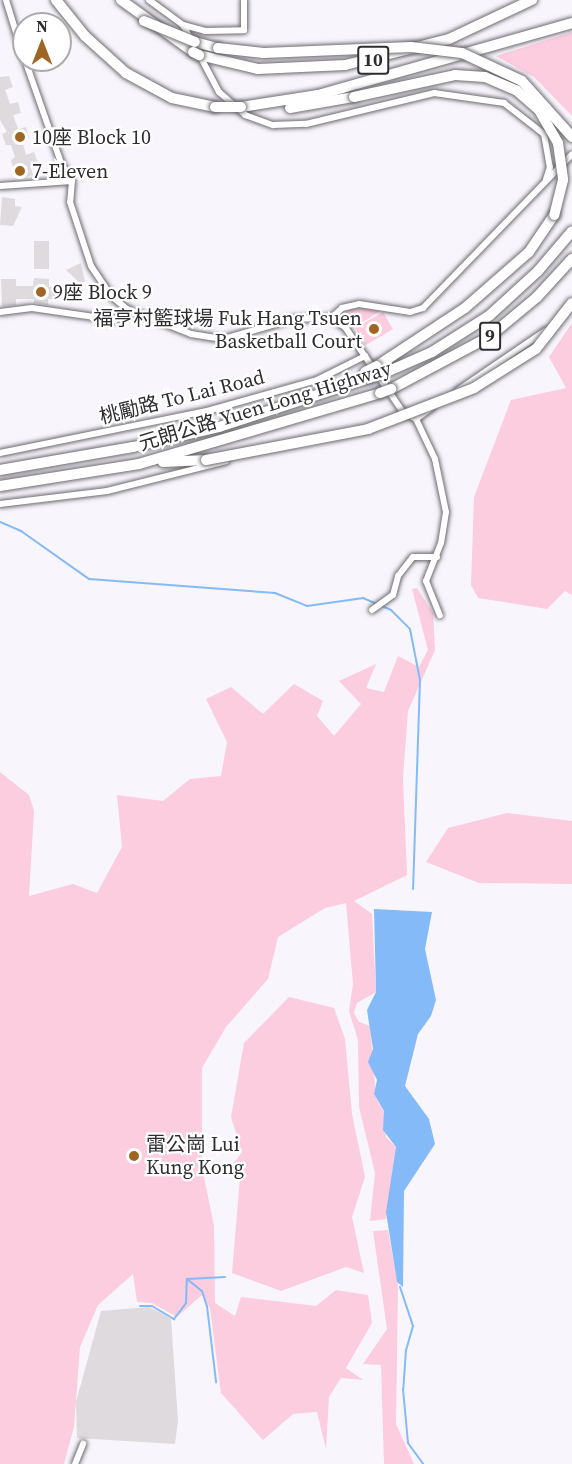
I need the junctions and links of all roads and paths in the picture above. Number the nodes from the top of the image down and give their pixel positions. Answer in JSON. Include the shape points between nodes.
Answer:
{"nodes":[{"id":1,"x":6,"y":0,"type":"edge"},
{"id":2,"x":56,"y":0,"type":"edge"},
{"id":3,"x":121,"y":0,"type":"edge"},
{"id":4,"x":149,"y":0,"type":"edge"},
{"id":5,"x":244,"y":0,"type":"edge"},
{"id":6,"x":532,"y":0,"type":"edge"},
{"id":7,"x":12,"y":20,"type":"edge"},
{"id":8,"x":144,"y":21,"type":"junction"},
{"id":9,"x":572,"y":23,"type":"edge"},
{"id":10,"x":183,"y":25,"type":"junction"},
{"id":11,"x":29,"y":72,"type":"edge"},
{"id":12,"x":242,"y":107,"type":"junction"},
{"id":13,"x":572,"y":137,"type":"edge"},
{"id":14,"x":572,"y":154,"type":"edge"},
{"id":15,"x":546,"y":179,"type":"junction"},
{"id":16,"x":72,"y":181,"type":"junction"},
{"id":17,"x":0,"y":186,"type":"edge"},
{"id":18,"x":572,"y":231,"type":"edge"},
{"id":19,"x":572,"y":260,"type":"edge"},
{"id":20,"x":572,"y":303,"type":"edge"},
{"id":21,"x":127,"y":309,"type":"junction"},
{"id":22,"x":0,"y":312,"type":"edge"},
{"id":23,"x":331,"y":318,"type":"junction"},
{"id":24,"x":365,"y":356,"type":"junction"},
{"id":25,"x":379,"y":370,"type":"junction"},
{"id":26,"x":416,"y":419,"type":"junction"},
{"id":27,"x":0,"y":453,"type":"edge"},
{"id":28,"x":241,"y":455,"type":"dead end"},
{"id":29,"x":138,"y":464,"type":"junction"},
{"id":30,"x":0,"y":470,"type":"edge"},
{"id":31,"x":0,"y":486,"type":"edge"},
{"id":32,"x":0,"y":504,"type":"edge"},
{"id":33,"x":436,"y":557,"type":"junction"},
{"id":34,"x":372,"y":610,"type":"dead end"},
{"id":35,"x":440,"y":615,"type":"dead end"},
{"id":36,"x":83,"y":1444,"type":"dead end"},
{"id":37,"x":75,"y":1464,"type":"edge"}],
"edges":[{"from":1,"to":7,"type":"street"},
{"from":2,"to":12,"type":"highway","number":"10","bridge":true,"via":[[102,53],[143,85],[194,104]]},
{"from":3,"to":8,"type":"highway","number":"10"},
{"from":4,"to":10,"type":"street"},
{"from":5,"to":10,"type":"street","via":[[244,30],[205,31]]},
{"from":6,"to":8,"type":"highway","number":"10","bridge":true,"via":[[429,45],[364,62],[304,69],[258,69],[215,60],[193,52]]},
{"from":8,"to":13,"type":"highway","bridge":true,"via":[[195,42],[243,52],[424,47],[462,53],[522,81]]},
{"from":9,"to":12,"type":"highway","number":"10","bridge":true,"via":[[311,96]]},
{"from":10,"to":15,"type":"street","via":[[219,92],[252,119],[290,126],[412,96],[471,96],[504,103],[544,134],[550,167]]},
{"from":11,"to":16,"type":"street","via":[[61,164]]},
{"from":12,"to":25,"type":"highway","bridge":true,"via":[[316,104],[446,76],[492,79],[528,99],[555,135],[563,180],[554,215],[541,238],[454,317]]},
{"from":14,"to":15,"type":"street"},
{"from":15,"to":23,"type":"street","via":[[423,308],[410,312],[358,304],[342,308]]},
{"from":16,"to":17,"type":"street"},
{"from":16,"to":21,"type":"street","via":[[70,202],[90,266],[111,296]]},
{"from":18,"to":25,"type":"highway","name":"元朗公路 Yuen Long Highway","number":"9","via":[[538,272],[490,315],[432,352]]},
{"from":19,"to":29,"type":"highway","name":"元朗公路 Yuen Long Highway","number":"9","via":[[537,297],[489,337],[386,391]]},
{"from":20,"to":26,"type":"street","via":[[532,343]]},
{"from":20,"to":29,"type":"highway","bridge":true,"via":[[529,355],[465,392],[359,431],[206,460]]},
{"from":21,"to":22,"type":"street","via":[[115,320],[32,308]]},
{"from":21,"to":23,"type":"street","via":[[191,334],[224,339],[293,319]]},
{"from":23,"to":24,"type":"street","via":[[345,327]]},
{"from":24,"to":26,"type":"street","via":[[396,405]]},
{"from":24,"to":27,"type":"street","name":"桃勵路 To Lai Road","via":[[316,380],[207,411]]},
{"from":25,"to":30,"type":"highway","name":"元朗公路 Yuen Long Highway","bridge":true,"via":[[333,390],[219,427],[133,447]]},
{"from":26,"to":33,"type":"street","via":[[435,459],[446,512]]},
{"from":28,"to":32,"type":"street","via":[[107,491]]},
{"from":29,"to":31,"type":"highway","name":"元朗公路 Yuen Long Highway","number":"9"},
{"from":33,"to":34,"type":"street","via":[[413,557],[398,576],[393,595]]},
{"from":33,"to":35,"type":"street","via":[[426,581]]},
{"from":36,"to":37,"type":"street"}]}
